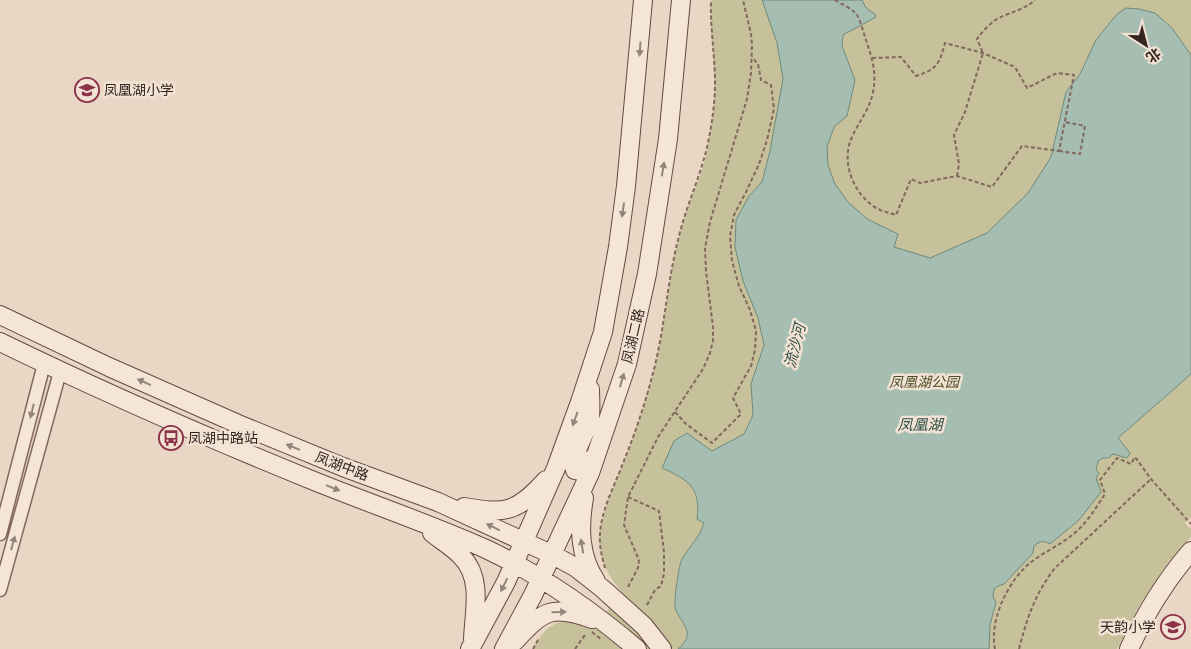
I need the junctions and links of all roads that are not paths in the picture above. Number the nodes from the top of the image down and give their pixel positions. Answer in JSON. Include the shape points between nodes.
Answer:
{"nodes":[{"id":1,"x":643,"y":0,"type":"edge"},
{"id":2,"x":681,"y":0,"type":"edge"},
{"id":3,"x":0,"y":315,"type":"edge"},
{"id":4,"x":0,"y":342,"type":"edge"},
{"id":5,"x":52,"y":368,"type":"junction"},
{"id":6,"x":590,"y":373,"type":"junction"},
{"id":7,"x":596,"y":455,"type":"junction"},
{"id":8,"x":556,"y":468,"type":"junction"},
{"id":9,"x":590,"y":473,"type":"junction"},
{"id":10,"x":419,"y":495,"type":"junction"},
{"id":11,"x":438,"y":502,"type":"junction"},
{"id":12,"x":414,"y":520,"type":"junction"},
{"id":13,"x":0,"y":534,"type":"edge"},
{"id":14,"x":524,"y":542,"type":"junction"},
{"id":15,"x":1191,"y":551,"type":"edge"},
{"id":16,"x":552,"y":555,"type":"junction"},
{"id":17,"x":513,"y":563,"type":"junction"},
{"id":18,"x":541,"y":579,"type":"junction"},
{"id":19,"x":0,"y":590,"type":"edge"},
{"id":20,"x":616,"y":600,"type":"junction"},
{"id":21,"x":608,"y":625,"type":"junction"},
{"id":22,"x":658,"y":643,"type":"edge"},
{"id":23,"x":474,"y":648,"type":"edge"},
{"id":24,"x":506,"y":649,"type":"edge"},
{"id":25,"x":637,"y":649,"type":"edge"},
{"id":26,"x":1129,"y":649,"type":"edge"}],
"edges":[{"from":1,"to":6,"type":"street","one_way":true,"via":[[618,247],[603,332]]},
{"from":7,"to":2,"type":"street","name":"凤湖二路","one_way":true,"via":[[626,364],[647,274],[668,139]]},
{"from":10,"to":3,"type":"street","name":"凤湖中路","one_way":true,"via":[[238,424]]},
{"from":4,"to":5,"type":"street","name":"凤湖中路"},
{"from":5,"to":12,"type":"street","name":"凤湖中路","one_way":true,"via":[[226,444]]},
{"from":5,"to":13,"type":"street","one_way":true},
{"from":19,"to":5,"type":"street","one_way":true},
{"from":6,"to":7,"type":"street","via":[[590,418],[574,460],[575,470],[582,471]]},
{"from":6,"to":8,"type":"street","one_way":true},
{"from":7,"to":9,"type":"street","name":"凤湖二路"},
{"from":8,"to":11,"type":"street","via":[[533,494],[513,508],[490,511]]},
{"from":8,"to":14,"type":"street"},
{"from":9,"to":16,"type":"street","name":"凤湖二路"},
{"from":20,"to":9,"type":"street","one_way":true,"via":[[597,584],[587,566],[581,544],[582,512]]},
{"from":10,"to":11,"type":"street","name":"凤湖中路"},
{"from":10,"to":12,"type":"street"},
{"from":14,"to":11,"type":"street","name":"凤湖中路","one_way":true},
{"from":12,"to":17,"type":"street","name":"凤湖中路"},
{"from":12,"to":23,"type":"street","via":[[462,557],[474,578]]},
{"from":14,"to":16,"type":"street","name":"凤湖中路"},
{"from":14,"to":17,"type":"street"},
{"from":15,"to":26,"type":"street","via":[[1145,617]]},
{"from":16,"to":18,"type":"street","name":"凤湖二路"},
{"from":16,"to":20,"type":"street","name":"凤湖中路","via":[[574,567]]},
{"from":17,"to":18,"type":"street","name":"凤湖中路"},
{"from":17,"to":23,"type":"street","one_way":true},
{"from":18,"to":21,"type":"street","name":"凤湖中路"},
{"from":18,"to":24,"type":"street","name":"凤湖二路"},
{"from":20,"to":22,"type":"street","name":"凤湖中路"},
{"from":24,"to":21,"type":"street","one_way":true,"via":[[538,618],[554,611],[574,612]]},
{"from":21,"to":25,"type":"street","name":"凤湖中路"}]}
